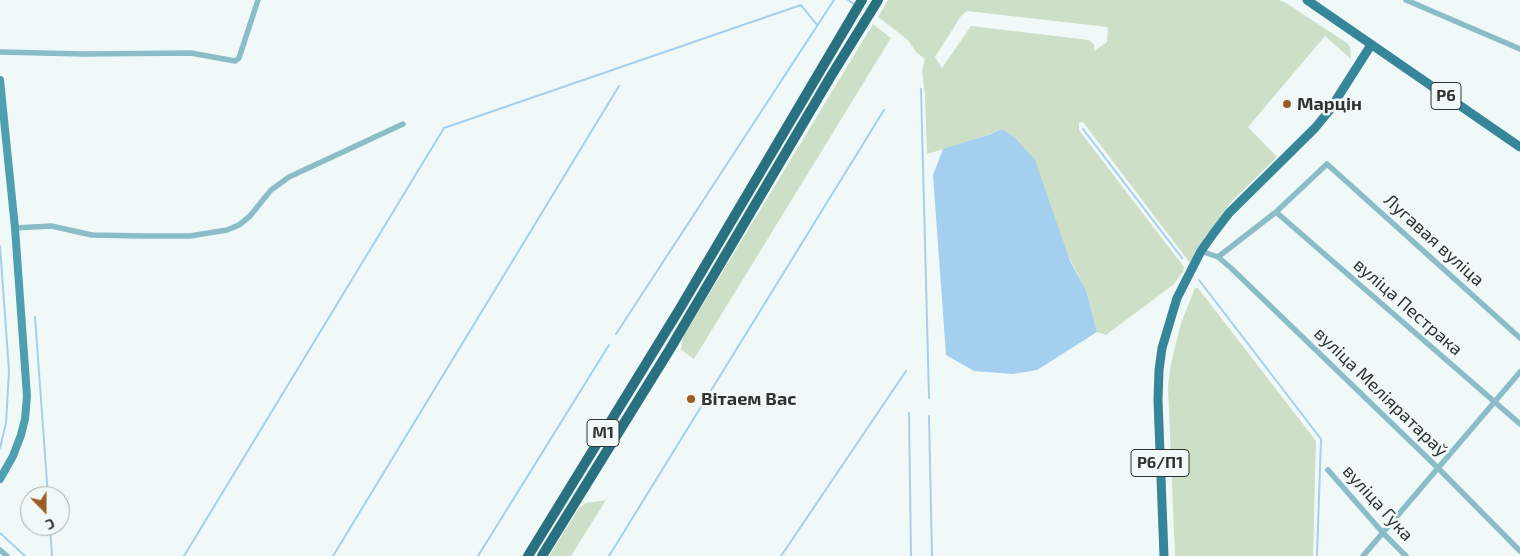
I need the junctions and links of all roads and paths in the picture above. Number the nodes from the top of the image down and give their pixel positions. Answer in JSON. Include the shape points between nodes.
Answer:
{"nodes":[{"id":1,"x":258,"y":0,"type":"edge"},
{"id":2,"x":862,"y":0,"type":"edge"},
{"id":3,"x":878,"y":0,"type":"edge"},
{"id":4,"x":1307,"y":0,"type":"edge"},
{"id":5,"x":1406,"y":0,"type":"edge"},
{"id":6,"x":1371,"y":45,"type":"junction"},
{"id":7,"x":1520,"y":49,"type":"edge"},
{"id":8,"x":0,"y":52,"type":"edge"},
{"id":9,"x":0,"y":80,"type":"edge"},
{"id":10,"x":403,"y":124,"type":"dead end"},
{"id":11,"x":1520,"y":148,"type":"edge"},
{"id":12,"x":1276,"y":212,"type":"junction"},
{"id":13,"x":14,"y":228,"type":"junction"},
{"id":14,"x":1200,"y":251,"type":"junction"},
{"id":15,"x":1218,"y":257,"type":"junction"},
{"id":16,"x":1520,"y":338,"type":"edge"},
{"id":17,"x":1520,"y":372,"type":"edge"},
{"id":18,"x":1494,"y":402,"type":"junction"},
{"id":19,"x":1520,"y":424,"type":"edge"},
{"id":20,"x":1438,"y":468,"type":"junction"},
{"id":21,"x":1328,"y":470,"type":"dead end"},
{"id":22,"x":0,"y":479,"type":"edge"},
{"id":23,"x":1383,"y":533,"type":"junction"},
{"id":24,"x":0,"y":550,"type":"edge"},
{"id":25,"x":1520,"y":550,"type":"edge"},
{"id":26,"x":7,"y":556,"type":"edge"},
{"id":27,"x":528,"y":556,"type":"edge"},
{"id":28,"x":542,"y":556,"type":"edge"},
{"id":29,"x":1164,"y":556,"type":"edge"},
{"id":30,"x":1362,"y":556,"type":"edge"},
{"id":31,"x":1406,"y":556,"type":"edge"}],
"edges":[{"from":1,"to":8,"type":"street","via":[[240,58],[235,61],[191,52]]},
{"from":2,"to":27,"type":"highway","number":"М1","via":[[679,310]]},
{"from":3,"to":28,"type":"highway","number":"М1"},
{"from":4,"to":6,"type":"main road","number":"Р6"},
{"from":5,"to":7,"type":"street"},
{"from":6,"to":11,"type":"main road","number":"Р6"},
{"from":6,"to":14,"type":"main road","number":"Р6/П1","via":[[1315,128],[1229,213]]},
{"from":9,"to":13,"type":"street"},
{"from":10,"to":13,"type":"street","via":[[289,177],[271,190],[250,216],[227,230],[190,236],[125,236],[92,235],[51,226]]},
{"from":12,"to":15,"type":"street"},
{"from":12,"to":16,"type":"street","name":"Лугавая вуліца","via":[[1327,164]]},
{"from":12,"to":18,"type":"street","name":"вуліца Пестрака"},
{"from":13,"to":22,"type":"street","via":[[27,396],[22,436]]},
{"from":14,"to":15,"type":"street"},
{"from":14,"to":29,"type":"main road","number":"Р6/П1","via":[[1177,298],[1158,370]]},
{"from":15,"to":20,"type":"street","name":"вуліца Меліяратараў"},
{"from":17,"to":18,"type":"street"},
{"from":18,"to":19,"type":"street","name":"вуліца Пестрака"},
{"from":18,"to":20,"type":"street"},
{"from":20,"to":23,"type":"street"},
{"from":20,"to":25,"type":"street","name":"вуліца Меліяратараў"},
{"from":21,"to":23,"type":"street","name":"вуліца Гука"},
{"from":23,"to":30,"type":"street"},
{"from":23,"to":31,"type":"street","name":"вуліца Гука"},
{"from":24,"to":26,"type":"street"}]}
